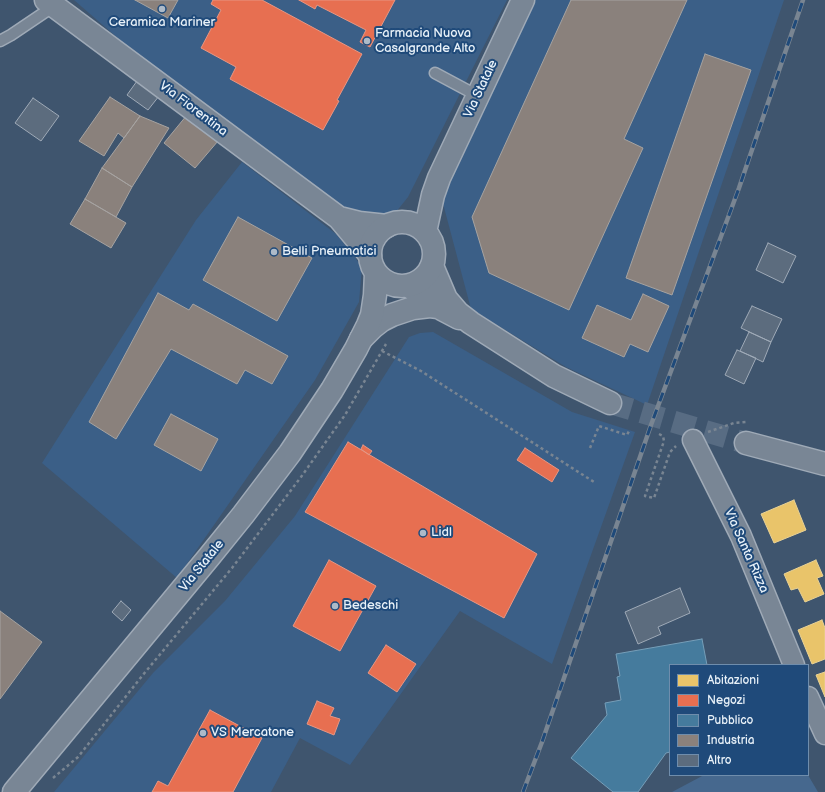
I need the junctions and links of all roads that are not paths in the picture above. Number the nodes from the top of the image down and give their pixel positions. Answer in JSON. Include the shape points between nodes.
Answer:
{"nodes":[{"id":1,"x":523,"y":0,"type":"edge"},
{"id":2,"x":50,"y":3,"type":"edge"},
{"id":3,"x":0,"y":41,"type":"edge"},
{"id":4,"x":435,"y":73,"type":"dead end"},
{"id":5,"x":478,"y":96,"type":"junction"},
{"id":6,"x":439,"y":178,"type":"junction"},
{"id":7,"x":339,"y":218,"type":"junction"},
{"id":8,"x":394,"y":224,"type":"junction"},
{"id":9,"x":425,"y":232,"type":"junction"},
{"id":10,"x":373,"y":264,"type":"junction"},
{"id":11,"x":432,"y":266,"type":"junction"},
{"id":12,"x":407,"y":286,"type":"junction"},
{"id":13,"x":438,"y":307,"type":"junction"},
{"id":14,"x":471,"y":323,"type":"junction"},
{"id":15,"x":365,"y":332,"type":"junction"},
{"id":16,"x":610,"y":403,"type":"tunnel mouth"},
{"id":17,"x":685,"y":443,"type":"road end"},
{"id":18,"x":746,"y":443,"type":"tunnel mouth"},
{"id":19,"x":825,"y":464,"type":"edge"},
{"id":20,"x":794,"y":664,"type":"edge"},
{"id":21,"x":809,"y":699,"type":"edge"},
{"id":22,"x":825,"y":733,"type":"edge"},
{"id":23,"x":14,"y":792,"type":"edge"}],
"edges":[{"from":1,"to":5,"type":"main road","name":"Via Statale"},
{"from":2,"to":3,"type":"lane"},
{"from":2,"to":7,"type":"main road","name":"Via Fiorentina"},
{"from":4,"to":5,"type":"lane"},
{"from":5,"to":6,"type":"main road","name":"Via Statale"},
{"from":6,"to":8,"type":"main road","name":"Via Statale"},
{"from":6,"to":9,"type":"main road","name":"Via Statale"},
{"from":7,"to":8,"type":"main road","name":"Via Fiorentina","via":[[359,223]]},
{"from":7,"to":10,"type":"main road","name":"Via Fiorentina"},
{"from":8,"to":9,"type":"main road","via":[[410,223]]},
{"from":8,"to":10,"type":"main road","name":"Via Statale","via":[[382,229],[374,238],[370,249]]},
{"from":9,"to":11,"type":"main road","via":[[434,248]]},
{"from":10,"to":12,"type":"main road","via":[[381,279],[388,284]]},
{"from":10,"to":15,"type":"main road","name":"Via Statale","via":[[375,295],[372,315]]},
{"from":11,"to":12,"type":"main road","name":"Via Statale","via":[[420,281]]},
{"from":11,"to":14,"type":"main road","via":[[446,299]]},
{"from":12,"to":13,"type":"main road"},
{"from":12,"to":15,"type":"main road","name":"Via Statale","via":[[385,305]]},
{"from":13,"to":14,"type":"main road"},
{"from":13,"to":15,"type":"main road","via":[[413,308],[392,315]]},
{"from":14,"to":16,"type":"main road","via":[[554,376]]},
{"from":15,"to":23,"type":"main road","name":"Via Statale","via":[[310,424],[243,516]]},
{"from":17,"to":20,"type":"street","name":"Via Santa Rizza","via":[[740,536]]},
{"from":18,"to":19,"type":"main road"},
{"from":21,"to":22,"type":"street"}]}
